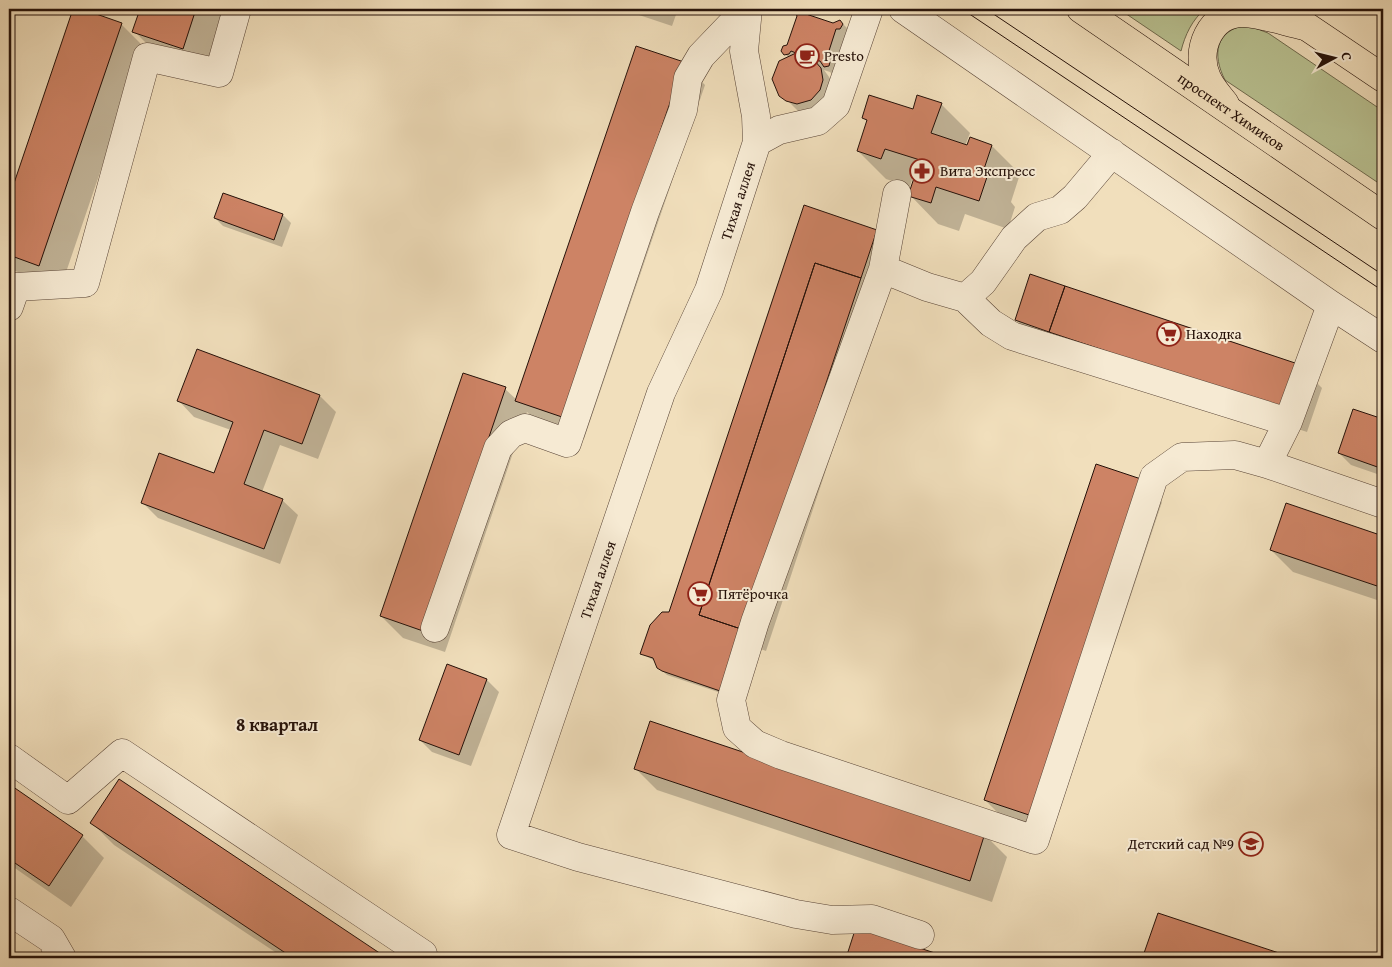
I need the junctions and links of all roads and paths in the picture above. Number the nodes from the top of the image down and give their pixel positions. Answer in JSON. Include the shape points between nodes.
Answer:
{"nodes":[{"id":1,"x":237,"y":9,"type":"edge"},
{"id":2,"x":747,"y":9,"type":"edge"},
{"id":3,"x":869,"y":9,"type":"edge"},
{"id":4,"x":904,"y":9,"type":"edge"},
{"id":5,"x":1081,"y":9,"type":"edge"},
{"id":6,"x":1281,"y":9,"type":"edge"},
{"id":7,"x":1305,"y":26,"type":"junction"},
{"id":8,"x":1383,"y":78,"type":"edge"},
{"id":9,"x":1230,"y":113,"type":"junction"},
{"id":10,"x":757,"y":142,"type":"junction"},
{"id":11,"x":1112,"y":153,"type":"junction"},
{"id":12,"x":897,"y":194,"type":"dead end"},
{"id":13,"x":1383,"y":216,"type":"edge"},
{"id":14,"x":882,"y":269,"type":"junction"},
{"id":15,"x":965,"y":298,"type":"junction"},
{"id":16,"x":1330,"y":305,"type":"junction"},
{"id":17,"x":9,"y":307,"type":"edge"},
{"id":18,"x":1383,"y":339,"type":"edge"},
{"id":19,"x":1288,"y":422,"type":"junction"},
{"id":20,"x":1267,"y":464,"type":"junction"},
{"id":21,"x":1383,"y":504,"type":"edge"},
{"id":22,"x":436,"y":628,"type":"dead end"},
{"id":23,"x":9,"y":758,"type":"edge"},
{"id":24,"x":9,"y":911,"type":"edge"},
{"id":25,"x":920,"y":936,"type":"dead end"},
{"id":26,"x":56,"y":948,"type":"edge"},
{"id":27,"x":423,"y":954,"type":"dead end"},
{"id":28,"x":81,"y":958,"type":"edge"}],
"edges":[{"from":1,"to":17,"type":"lane","via":[[218,73],[147,57],[85,283],[16,287]]},
{"from":2,"to":10,"type":"lane","name":"Тихая аллея","via":[[744,51],[756,116]]},
{"from":2,"to":22,"type":"lane","via":[[707,50],[688,78],[683,110],[567,443],[525,428],[510,434],[498,448]]},
{"from":3,"to":10,"type":"lane","via":[[836,105],[818,121],[779,130]]},
{"from":4,"to":11,"type":"lane"},
{"from":5,"to":9,"type":"main road","name":"проспект Химиков"},
{"from":6,"to":7,"type":"main road"},
{"from":7,"to":8,"type":"main road"},
{"from":7,"to":9,"type":"main road","via":[[1243,13],[1225,17],[1213,25],[1204,41],[1203,63],[1207,78]]},
{"from":9,"to":13,"type":"main road","name":"проспект Химиков"},
{"from":10,"to":25,"type":"lane","name":"Тихая аллея","via":[[709,290],[661,393],[511,835],[616,867],[796,914],[832,920],[872,919]]},
{"from":11,"to":15,"type":"lane","via":[[1075,197],[1060,210],[1037,218],[1014,238],[982,282]]},
{"from":11,"to":16,"type":"lane"},
{"from":12,"to":14,"type":"lane"},
{"from":14,"to":15,"type":"lane","via":[[928,288]]},
{"from":14,"to":20,"type":"lane","via":[[754,622],[731,700],[737,728],[755,744],[1035,840],[1154,477],[1182,457],[1235,455]]},
{"from":15,"to":19,"type":"lane","via":[[991,323],[1012,336]]},
{"from":16,"to":18,"type":"lane"},
{"from":16,"to":19,"type":"lane"},
{"from":19,"to":20,"type":"lane"},
{"from":20,"to":21,"type":"lane"},
{"from":23,"to":27,"type":"lane","via":[[68,800],[122,753]]},
{"from":24,"to":26,"type":"lane"},
{"from":26,"to":28,"type":"lane"}]}
